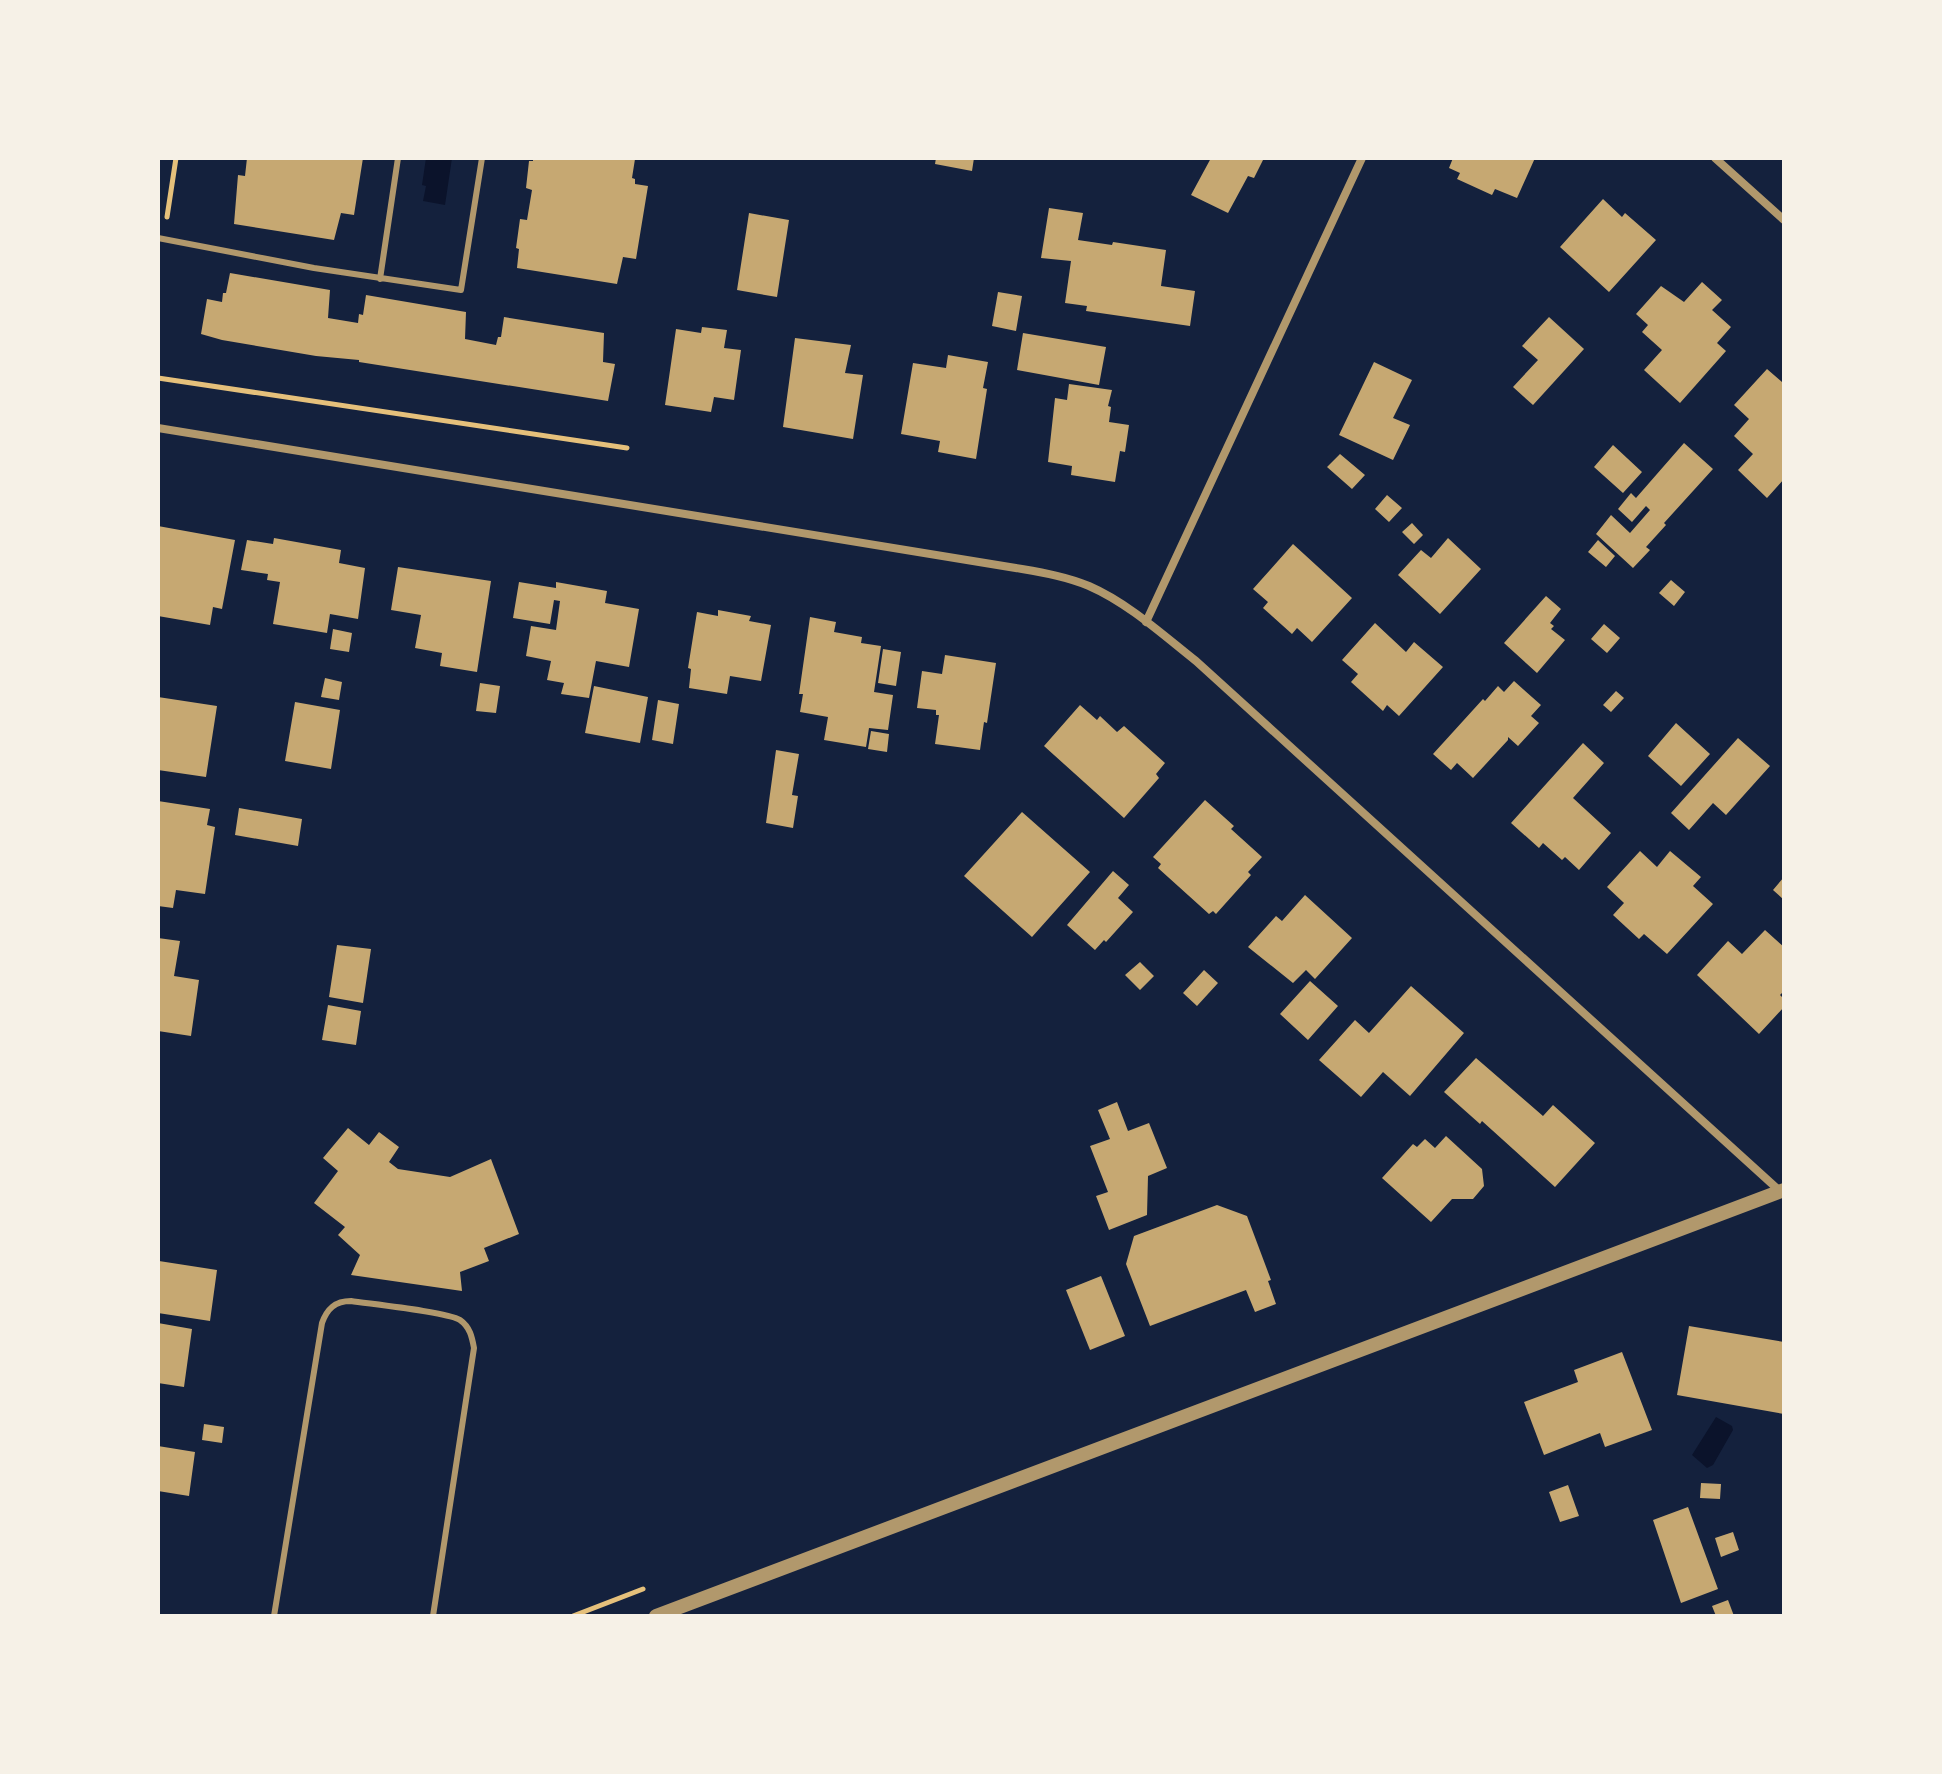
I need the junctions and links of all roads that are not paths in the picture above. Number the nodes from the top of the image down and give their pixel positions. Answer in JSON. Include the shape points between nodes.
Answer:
{"nodes":[{"id":1,"x":398,"y":158,"type":"edge"},
{"id":2,"x":482,"y":158,"type":"edge"},
{"id":3,"x":1362,"y":158,"type":"edge"},
{"id":4,"x":1715,"y":158,"type":"edge"},
{"id":5,"x":1784,"y":220,"type":"edge"},
{"id":6,"x":158,"y":238,"type":"edge"},
{"id":7,"x":380,"y":279,"type":"junction"},
{"id":8,"x":158,"y":428,"type":"edge"},
{"id":9,"x":1146,"y":622,"type":"junction"},
{"id":10,"x":1783,"y":1192,"type":"edge"},
{"id":11,"x":274,"y":1616,"type":"edge"},
{"id":12,"x":433,"y":1616,"type":"edge"},
{"id":13,"x":656,"y":1616,"type":"edge"}],
"edges":[{"from":1,"to":7,"type":"lane"},
{"from":2,"to":7,"type":"lane","via":[[461,290]]},
{"from":3,"to":9,"type":"street"},
{"from":4,"to":5,"type":"street"},
{"from":6,"to":7,"type":"lane"},
{"from":8,"to":9,"type":"street","via":[[1058,576],[1090,587]]},
{"from":9,"to":10,"type":"street","via":[[1196,661]]},
{"from":10,"to":13,"type":"street"},
{"from":11,"to":12,"type":"lane","via":[[322,1323],[330,1308],[343,1301],[454,1317],[472,1336]]}]}
